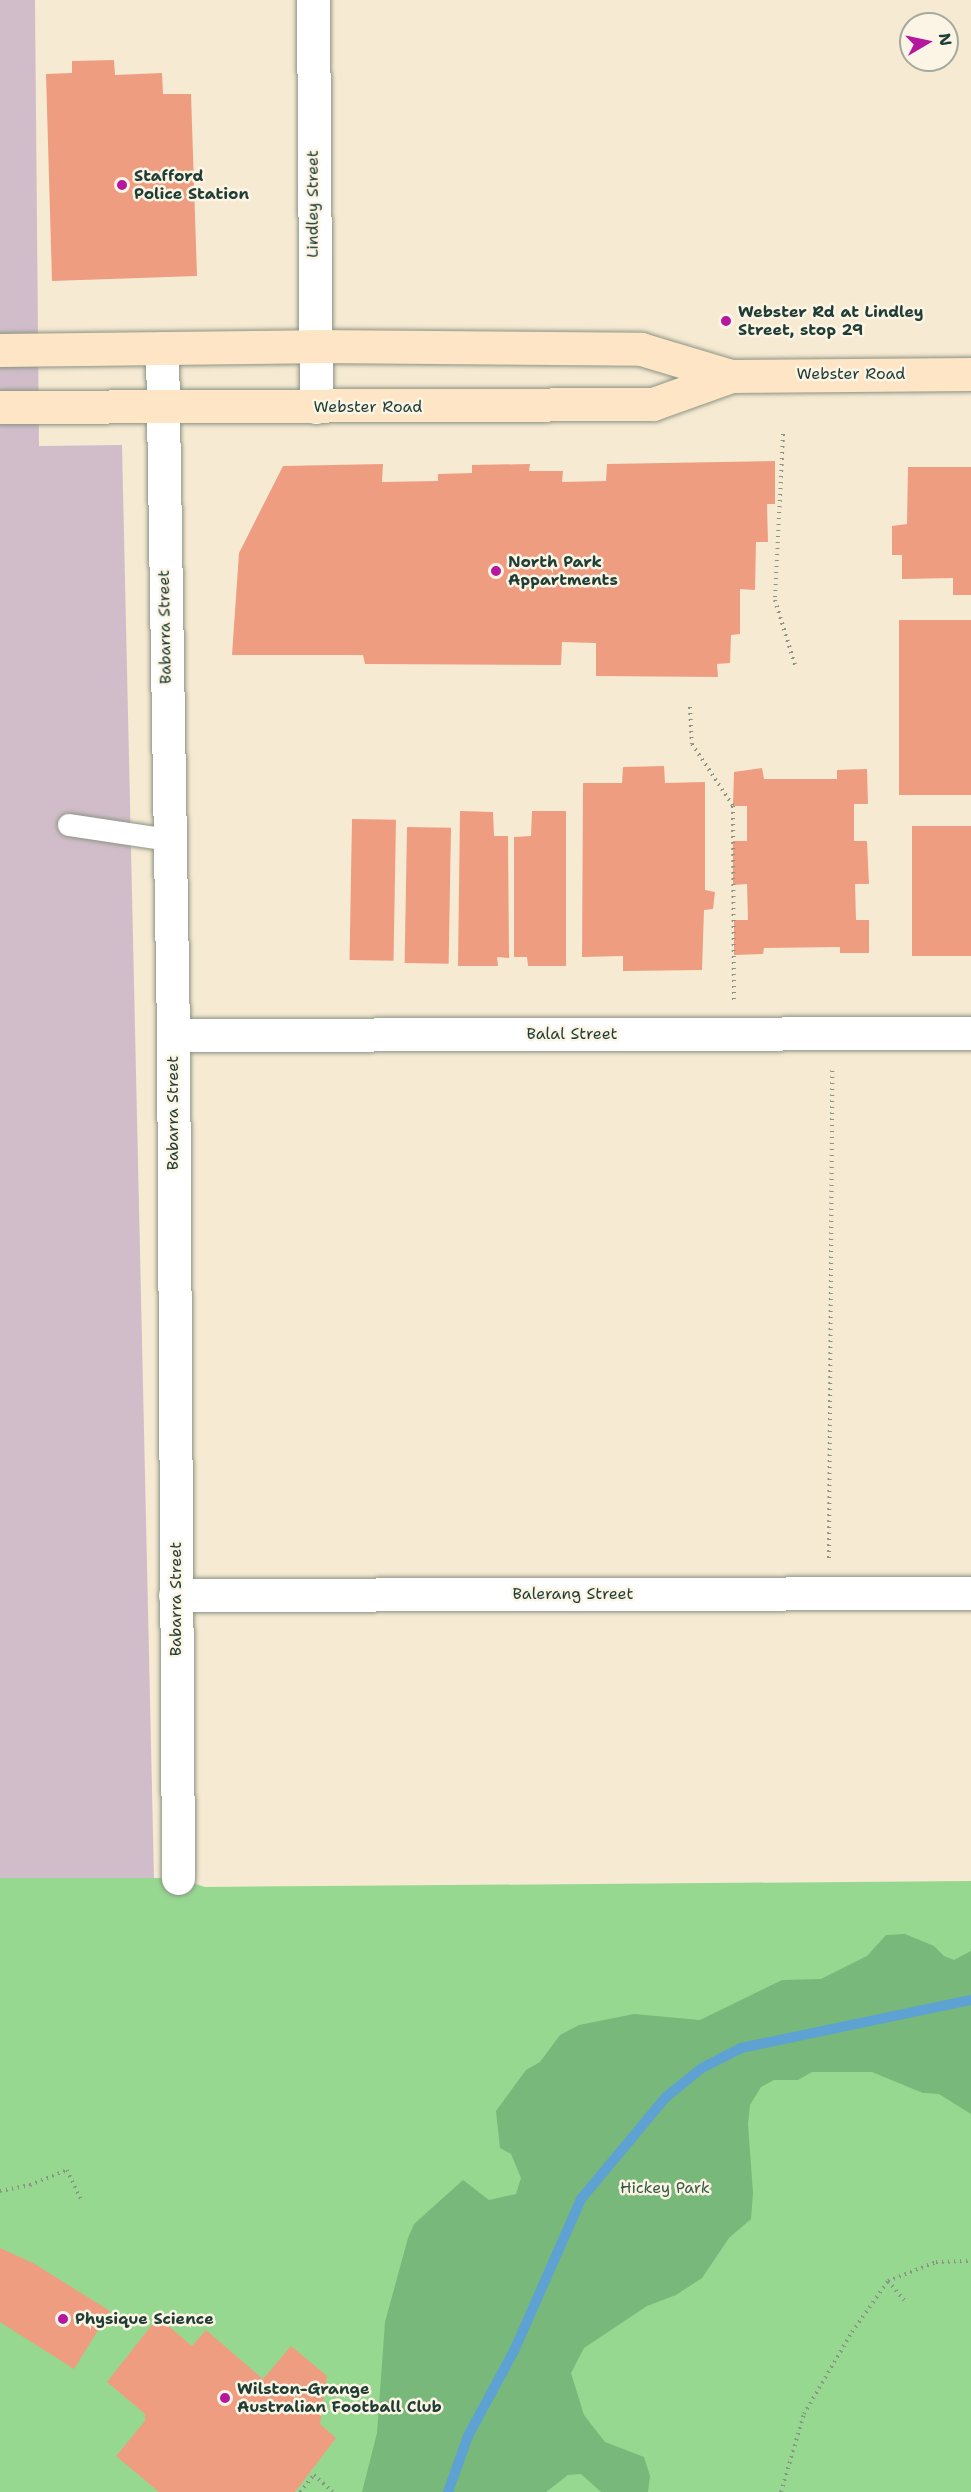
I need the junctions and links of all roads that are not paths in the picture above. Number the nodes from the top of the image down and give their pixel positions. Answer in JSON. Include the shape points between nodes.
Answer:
{"nodes":[{"id":1,"x":313,"y":0,"type":"edge"},
{"id":2,"x":314,"y":346,"type":"junction"},
{"id":3,"x":162,"y":348,"type":"junction"},
{"id":4,"x":0,"y":350,"type":"edge"},
{"id":5,"x":971,"y":374,"type":"edge"},
{"id":6,"x":730,"y":376,"type":"junction"},
{"id":7,"x":163,"y":406,"type":"junction"},
{"id":8,"x":0,"y":407,"type":"edge"},
{"id":9,"x":315,"y":407,"type":"junction"},
{"id":10,"x":69,"y":825,"type":"dead end"},
{"id":11,"x":169,"y":840,"type":"junction"},
{"id":12,"x":971,"y":1033,"type":"edge"},
{"id":13,"x":173,"y":1035,"type":"junction"},
{"id":14,"x":971,"y":1593,"type":"edge"},
{"id":15,"x":175,"y":1595,"type":"junction"},
{"id":16,"x":178,"y":1878,"type":"dead end"}],
"edges":[{"from":1,"to":2,"type":"street","name":"Lindley Street"},
{"from":2,"to":3,"type":"main road","name":"Webster Road"},
{"from":2,"to":6,"type":"main road","name":"Webster Road","via":[[641,349]]},
{"from":2,"to":9,"type":"street","name":"Lindley Street"},
{"from":3,"to":4,"type":"main road","name":"Webster Road"},
{"from":3,"to":7,"type":"street","name":"Babarra Street"},
{"from":5,"to":6,"type":"main road","name":"Webster Road"},
{"from":6,"to":9,"type":"main road","name":"Webster Road","via":[[653,404]]},
{"from":7,"to":8,"type":"main road","name":"Webster Road"},
{"from":7,"to":9,"type":"main road","name":"Webster Road"},
{"from":7,"to":11,"type":"street","name":"Babarra Street"},
{"from":10,"to":11,"type":"lane"},
{"from":11,"to":13,"type":"street","name":"Babarra Street"},
{"from":12,"to":13,"type":"street","name":"Balal Street"},
{"from":13,"to":15,"type":"street","name":"Babarra Street"},
{"from":14,"to":15,"type":"street","name":"Balerang Street"},
{"from":15,"to":16,"type":"street","name":"Babarra Street"}]}
